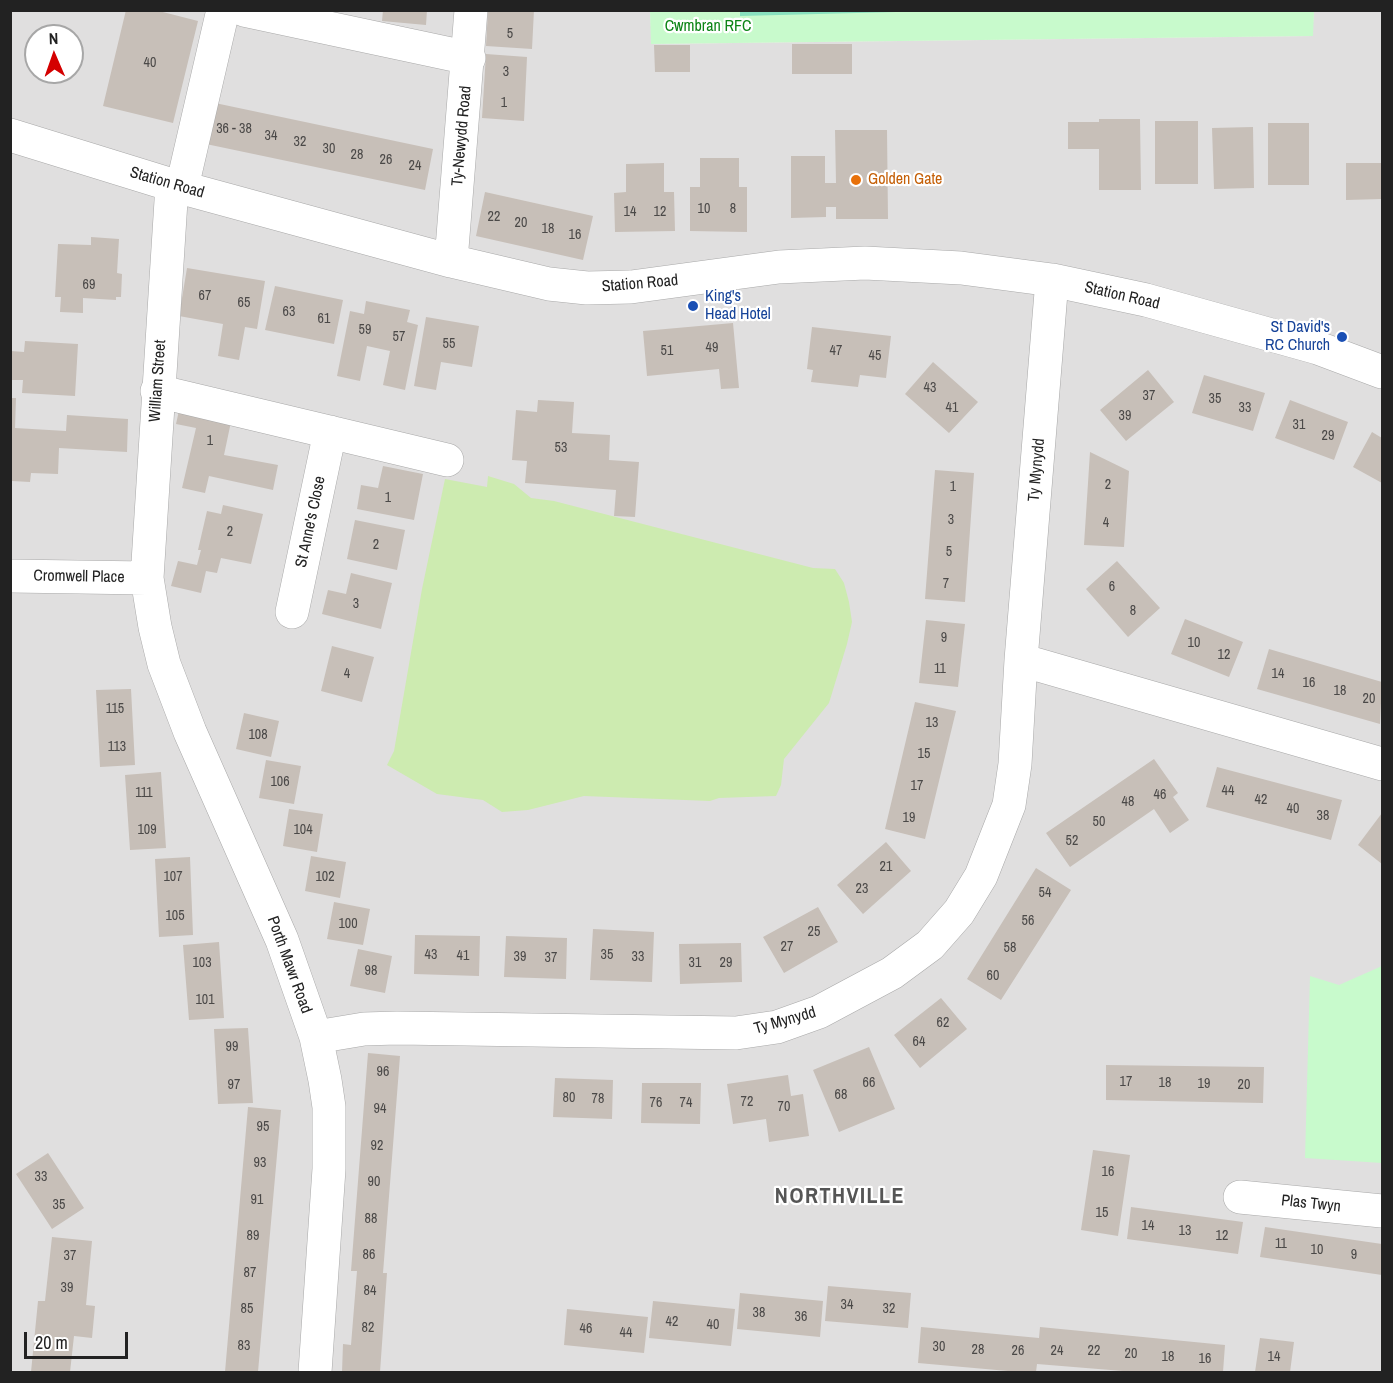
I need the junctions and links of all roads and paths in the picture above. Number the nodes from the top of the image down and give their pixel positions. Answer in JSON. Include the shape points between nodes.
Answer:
{"nodes":[{"id":1,"x":223,"y":10,"type":"edge"},
{"id":2,"x":244,"y":10,"type":"edge"},
{"id":3,"x":471,"y":10,"type":"edge"},
{"id":4,"x":275,"y":15,"type":"edge"},
{"id":5,"x":469,"y":58,"type":"junction"},
{"id":6,"x":10,"y":135,"type":"edge"},
{"id":7,"x":177,"y":186,"type":"junction"},
{"id":8,"x":451,"y":261,"type":"junction"},
{"id":9,"x":1052,"y":280,"type":"junction"},
{"id":10,"x":1383,"y":372,"type":"edge"},
{"id":11,"x":157,"y":391,"type":"junction"},
{"id":12,"x":330,"y":432,"type":"junction"},
{"id":13,"x":447,"y":460,"type":"dead end"},
{"id":14,"x":10,"y":576,"type":"edge"},
{"id":15,"x":147,"y":578,"type":"junction"},
{"id":16,"x":292,"y":612,"type":"dead end"},
{"id":17,"x":1021,"y":660,"type":"junction"},
{"id":18,"x":1383,"y":764,"type":"edge"},
{"id":19,"x":315,"y":1037,"type":"junction"},
{"id":20,"x":1240,"y":1197,"type":"dead end"},
{"id":21,"x":1383,"y":1211,"type":"edge"},
{"id":22,"x":315,"y":1372,"type":"edge"}],
"edges":[{"from":1,"to":7,"type":"street","name":"William Street"},
{"from":2,"to":4,"type":"street"},
{"from":3,"to":5,"type":"street","name":"Ty-Newydd Road"},
{"from":4,"to":5,"type":"street"},
{"from":5,"to":8,"type":"street","name":"Ty-Newydd Road"},
{"from":6,"to":7,"type":"street","name":"Station Road"},
{"from":7,"to":8,"type":"street","name":"Station Road"},
{"from":7,"to":11,"type":"street","name":"William Street"},
{"from":8,"to":9,"type":"street","name":"Station Road","via":[[549,284],[586,288],[632,287],[779,267],[865,262]]},
{"from":9,"to":10,"type":"street","name":"Station Road","via":[[1250,328]]},
{"from":9,"to":17,"type":"street","name":"Ty Mynydd"},
{"from":11,"to":12,"type":"street"},
{"from":11,"to":15,"type":"street","name":"William Street"},
{"from":12,"to":13,"type":"street"},
{"from":12,"to":16,"type":"street","name":"St Anne's Close"},
{"from":14,"to":15,"type":"street","name":"Cromwell Place"},
{"from":15,"to":19,"type":"street","name":"Porth Mawr Road","via":[[164,664],[282,940]]},
{"from":17,"to":18,"type":"street"},
{"from":17,"to":19,"type":"street","name":"Ty Mynydd","via":[[1009,805],[981,876],[959,912],[930,945],[860,992],[777,1027],[736,1034],[397,1028]]},
{"from":19,"to":22,"type":"street","name":"Porth Mawr Road","via":[[325,1080],[330,1136]]},
{"from":20,"to":21,"type":"street","name":"Plas Twyn"}]}
